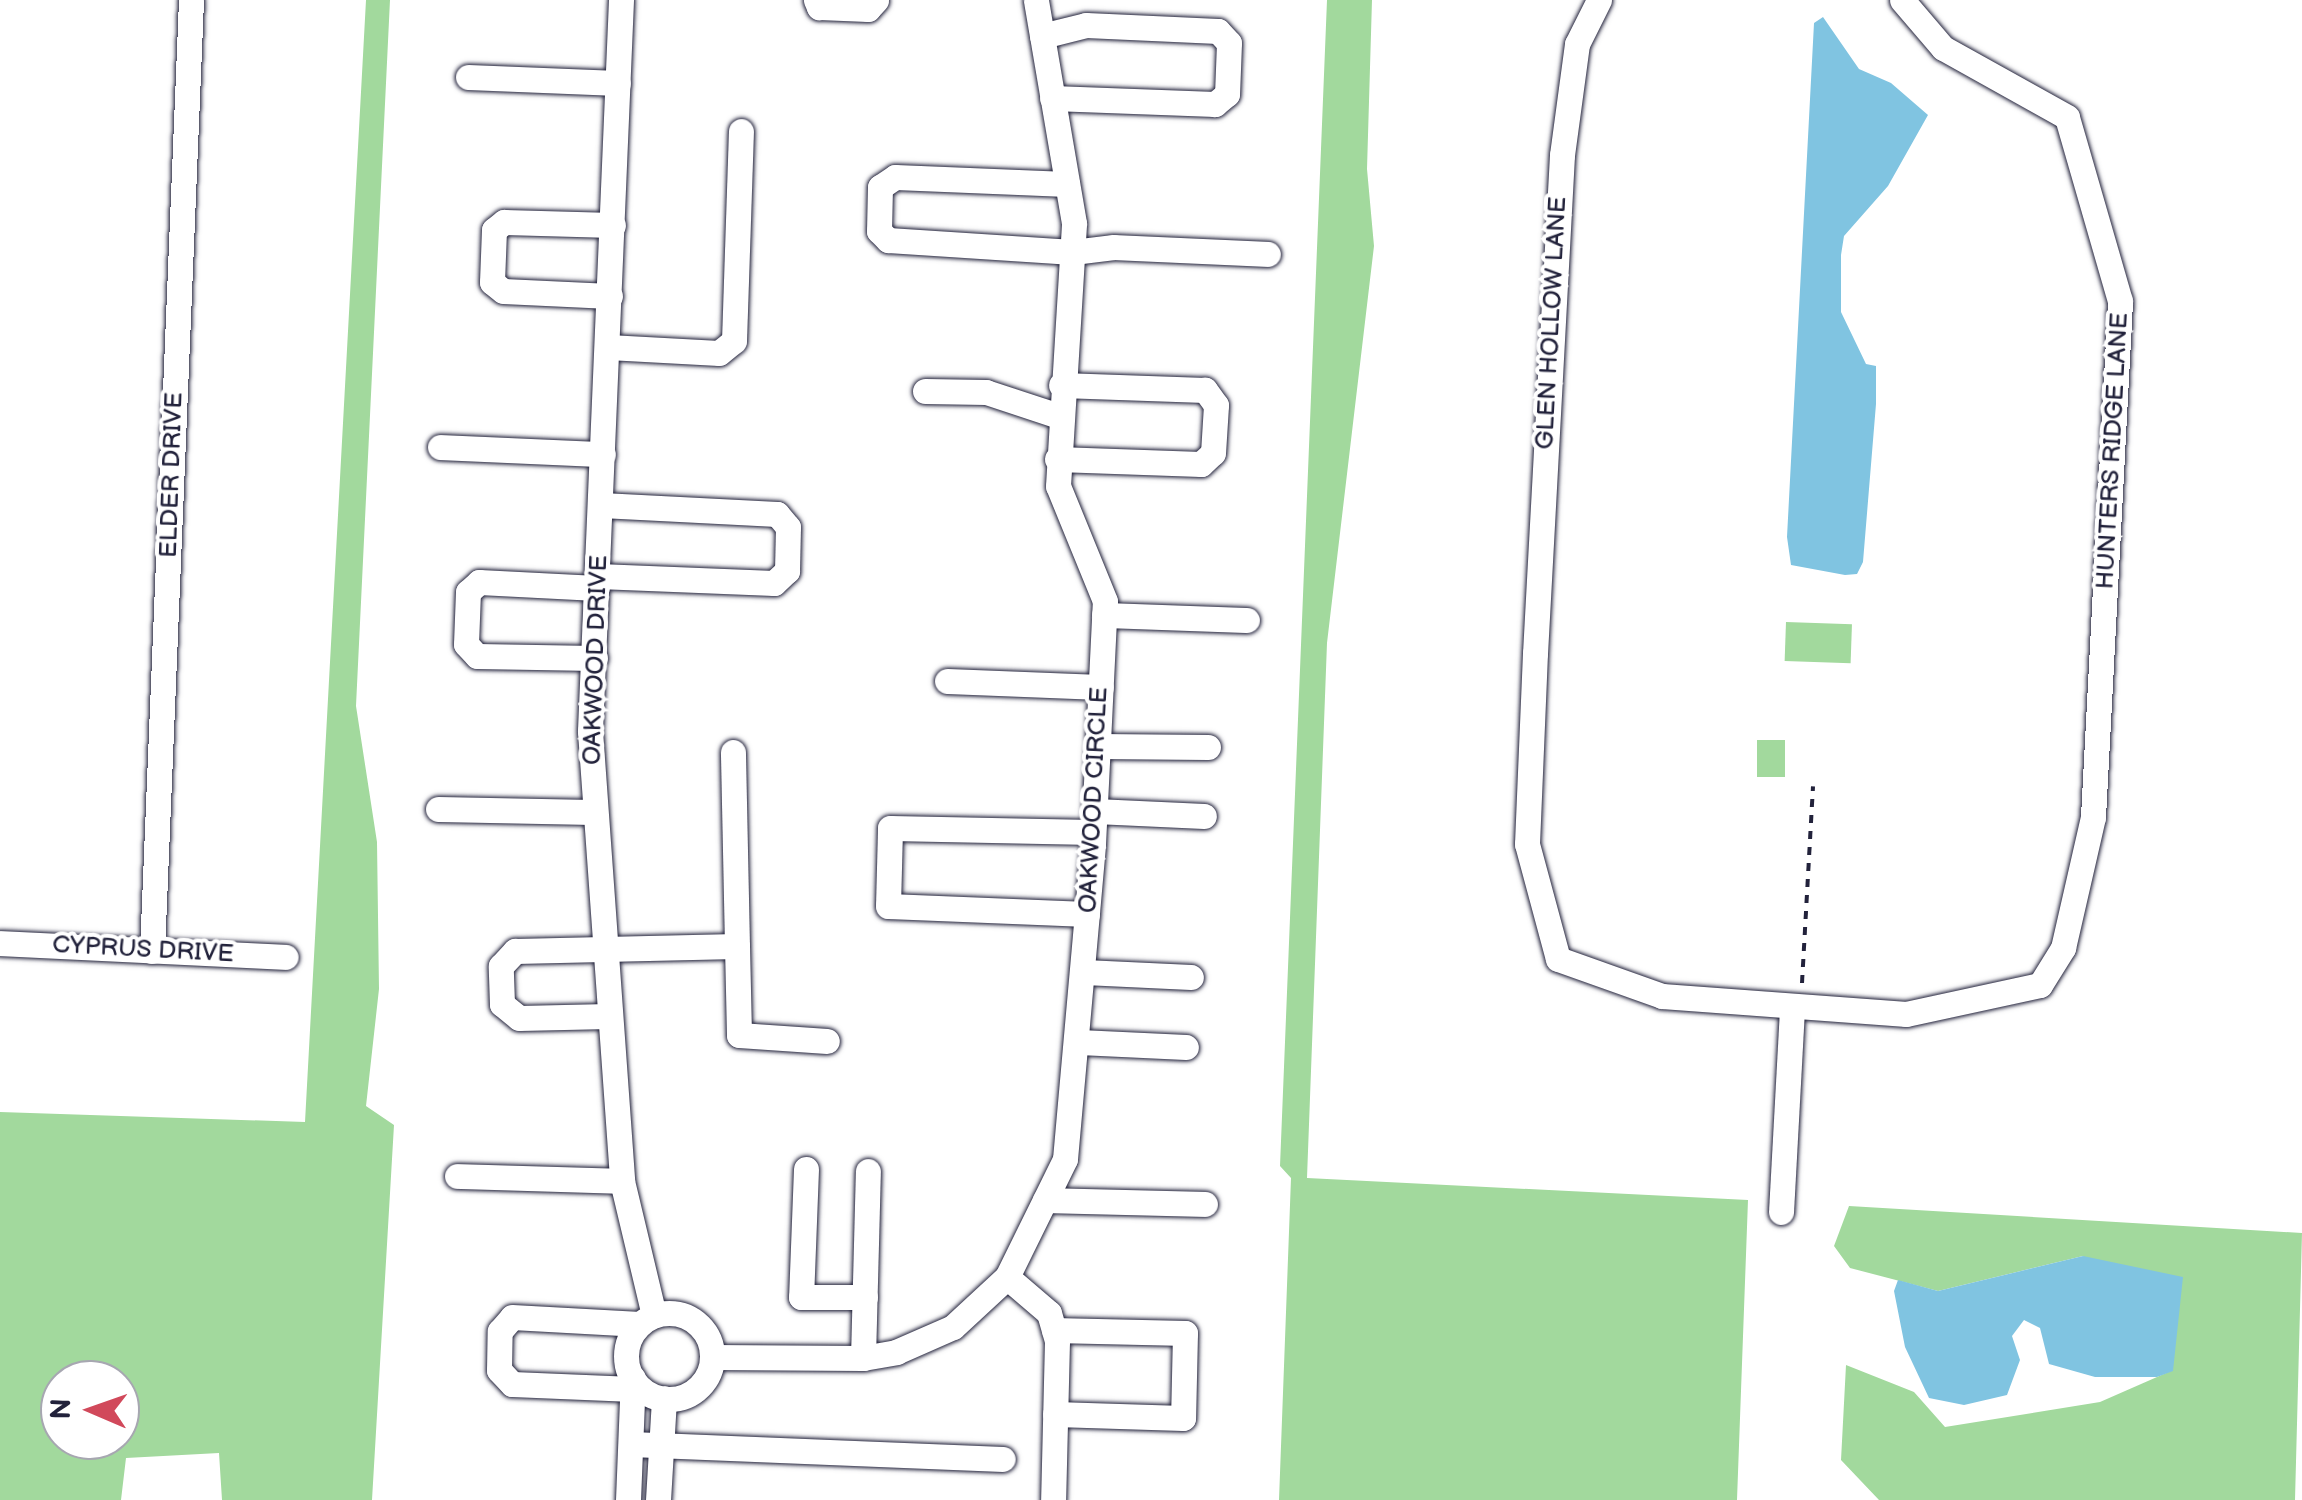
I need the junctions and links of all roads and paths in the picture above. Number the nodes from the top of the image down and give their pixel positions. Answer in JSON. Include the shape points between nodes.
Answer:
{"nodes":[{"id":1,"x":191,"y":0,"type":"edge"},
{"id":2,"x":621,"y":0,"type":"edge"},
{"id":3,"x":816,"y":0,"type":"edge"},
{"id":4,"x":876,"y":0,"type":"edge"},
{"id":5,"x":1036,"y":0,"type":"edge"},
{"id":6,"x":1598,"y":0,"type":"edge"},
{"id":7,"x":1902,"y":0,"type":"edge"},
{"id":8,"x":1042,"y":36,"type":"junction"},
{"id":9,"x":468,"y":77,"type":"dead end"},
{"id":10,"x":618,"y":83,"type":"junction"},
{"id":11,"x":1052,"y":98,"type":"junction"},
{"id":12,"x":741,"y":132,"type":"dead end"},
{"id":13,"x":1067,"y":184,"type":"junction"},
{"id":14,"x":612,"y":225,"type":"junction"},
{"id":15,"x":1072,"y":252,"type":"junction"},
{"id":16,"x":1268,"y":254,"type":"dead end"},
{"id":17,"x":610,"y":296,"type":"junction"},
{"id":18,"x":608,"y":347,"type":"junction"},
{"id":19,"x":1062,"y":385,"type":"junction"},
{"id":20,"x":926,"y":391,"type":"dead end"},
{"id":21,"x":1059,"y":416,"type":"junction"},
{"id":22,"x":440,"y":447,"type":"dead end"},
{"id":23,"x":604,"y":454,"type":"junction"},
{"id":24,"x":1057,"y":459,"type":"junction"},
{"id":25,"x":601,"y":506,"type":"junction"},
{"id":26,"x":598,"y":582,"type":"junction"},
{"id":27,"x":1104,"y":614,"type":"junction"},
{"id":28,"x":1246,"y":620,"type":"dead end"},
{"id":29,"x":594,"y":658,"type":"junction"},
{"id":30,"x":947,"y":681,"type":"dead end"},
{"id":31,"x":1100,"y":686,"type":"junction"},
{"id":32,"x":1098,"y":746,"type":"junction"},
{"id":33,"x":1208,"y":748,"type":"dead end"},
{"id":34,"x":733,"y":752,"type":"dead end"},
{"id":35,"x":1813,"y":786,"type":"dead end"},
{"id":36,"x":438,"y":809,"type":"dead end"},
{"id":37,"x":593,"y":812,"type":"junction"},
{"id":38,"x":1204,"y":816,"type":"dead end"},
{"id":39,"x":1094,"y":822,"type":"junction"},
{"id":40,"x":1087,"y":914,"type":"junction"},
{"id":41,"x":0,"y":943,"type":"edge"},
{"id":42,"x":737,"y":946,"type":"junction"},
{"id":43,"x":606,"y":948,"type":"junction"},
{"id":44,"x":152,"y":951,"type":"junction"},
{"id":45,"x":286,"y":957,"type":"dead end"},
{"id":46,"x":1084,"y":972,"type":"junction"},
{"id":47,"x":1191,"y":977,"type":"dead end"},
{"id":48,"x":1802,"y":982,"type":"dead end"},
{"id":49,"x":1792,"y":1009,"type":"junction"},
{"id":50,"x":609,"y":1016,"type":"junction"},
{"id":51,"x":827,"y":1041,"type":"dead end"},
{"id":52,"x":1078,"y":1042,"type":"junction"},
{"id":53,"x":1186,"y":1047,"type":"dead end"},
{"id":54,"x":806,"y":1169,"type":"dead end"},
{"id":55,"x":868,"y":1171,"type":"dead end"},
{"id":56,"x":457,"y":1176,"type":"dead end"},
{"id":57,"x":622,"y":1181,"type":"junction"},
{"id":58,"x":1045,"y":1200,"type":"junction"},
{"id":59,"x":1205,"y":1204,"type":"dead end"},
{"id":60,"x":1780,"y":1212,"type":"dead end"},
{"id":61,"x":1008,"y":1277,"type":"junction"},
{"id":62,"x":865,"y":1297,"type":"junction"},
{"id":63,"x":647,"y":1320,"type":"junction"},
{"id":64,"x":1054,"y":1330,"type":"junction"},
{"id":65,"x":712,"y":1357,"type":"junction"},
{"id":66,"x":863,"y":1358,"type":"junction"},
{"id":67,"x":633,"y":1383,"type":"junction"},
{"id":68,"x":664,"y":1398,"type":"junction"},
{"id":69,"x":1055,"y":1414,"type":"junction"},
{"id":70,"x":631,"y":1444,"type":"junction"},
{"id":71,"x":662,"y":1445,"type":"junction"},
{"id":72,"x":1003,"y":1459,"type":"dead end"},
{"id":73,"x":628,"y":1500,"type":"edge"},
{"id":74,"x":658,"y":1500,"type":"edge"},
{"id":75,"x":1052,"y":1500,"type":"edge"}],
"edges":[{"from":1,"to":44,"type":"street","name":"ELDER DRIVE"},
{"from":2,"to":10,"type":"street","name":"OAKWOOD DRIVE"},
{"from":3,"to":4,"type":"street","via":[[819,7],[868,9]]},
{"from":5,"to":8,"type":"street","name":"OAKWOOD CIRCLE"},
{"from":6,"to":49,"type":"street","name":"GLEN HOLLOW LANE","via":[[1577,44],[1562,156],[1527,844],[1558,960],[1662,996]]},
{"from":7,"to":49,"type":"street","name":"HUNTERS RIDGE LANE","via":[[1943,48],[2067,118],[2106,236],[2120,301],[2094,817],[2062,948],[2040,985],[1906,1014]]},
{"from":8,"to":11,"type":"street","name":"OAKWOOD CIRCLE"},
{"from":8,"to":11,"type":"street","via":[[1086,25],[1124,26],[1218,31],[1230,43],[1227,94],[1215,104]]},
{"from":9,"to":10,"type":"street"},
{"from":10,"to":14,"type":"street","name":"OAKWOOD DRIVE"},
{"from":11,"to":13,"type":"street","name":"OAKWOOD CIRCLE"},
{"from":12,"to":18,"type":"street","via":[[734,341],[719,353]]},
{"from":13,"to":15,"type":"street","name":"OAKWOOD CIRCLE"},
{"from":13,"to":15,"type":"street","via":[[894,177],[880,187],[879,231],[888,240]]},
{"from":14,"to":17,"type":"street","name":"OAKWOOD DRIVE"},
{"from":14,"to":17,"type":"street","via":[[504,222],[494,230],[492,282],[503,291]]},
{"from":15,"to":16,"type":"street"},
{"from":15,"to":19,"type":"street","name":"OAKWOOD CIRCLE"},
{"from":17,"to":18,"type":"street","name":"OAKWOOD DRIVE"},
{"from":18,"to":23,"type":"street","name":"OAKWOOD DRIVE"},
{"from":19,"to":21,"type":"street","name":"OAKWOOD CIRCLE"},
{"from":19,"to":24,"type":"street","via":[[1204,390],[1216,405],[1214,453],[1201,464]]},
{"from":20,"to":21,"type":"street","via":[[986,392]]},
{"from":21,"to":24,"type":"street","name":"OAKWOOD CIRCLE"},
{"from":22,"to":23,"type":"street"},
{"from":23,"to":25,"type":"street","name":"OAKWOOD DRIVE"},
{"from":24,"to":27,"type":"street","name":"OAKWOOD CIRCLE","via":[[1065,513]]},
{"from":25,"to":26,"type":"street","name":"OAKWOOD DRIVE"},
{"from":25,"to":26,"type":"street","via":[[777,514],[788,527],[787,556],[786,571],[774,582]]},
{"from":26,"to":29,"type":"street","name":"OAKWOOD DRIVE"},
{"from":26,"to":29,"type":"street","via":[[479,582],[468,592],[466,644],[477,656]]},
{"from":27,"to":28,"type":"street"},
{"from":27,"to":31,"type":"street","name":"OAKWOOD CIRCLE"},
{"from":29,"to":37,"type":"street","name":"OAKWOOD DRIVE"},
{"from":30,"to":31,"type":"street"},
{"from":31,"to":32,"type":"street","name":"OAKWOOD CIRCLE"},
{"from":32,"to":33,"type":"street"},
{"from":32,"to":39,"type":"street","name":"OAKWOOD CIRCLE"},
{"from":34,"to":42,"type":"street"},
{"from":35,"to":48,"type":"path"},
{"from":36,"to":37,"type":"street"},
{"from":37,"to":43,"type":"street","name":"OAKWOOD DRIVE"},
{"from":38,"to":39,"type":"street"},
{"from":39,"to":40,"type":"street","name":"OAKWOOD CIRCLE"},
{"from":39,"to":40,"type":"street","via":[[890,828],[888,906]]},
{"from":40,"to":46,"type":"street","name":"OAKWOOD CIRCLE"},
{"from":41,"to":44,"type":"street","name":"CYPRUS DRIVE"},
{"from":42,"to":43,"type":"street"},
{"from":42,"to":51,"type":"street","via":[[739,1035]]},
{"from":43,"to":50,"type":"street","name":"OAKWOOD DRIVE"},
{"from":43,"to":50,"type":"street","via":[[515,951],[501,966],[502,1004],[519,1018]]},
{"from":44,"to":45,"type":"street","name":"CYPRUS DRIVE"},
{"from":46,"to":47,"type":"street"},
{"from":46,"to":52,"type":"street","name":"OAKWOOD CIRCLE"},
{"from":49,"to":60,"type":"street"},
{"from":50,"to":57,"type":"street","name":"OAKWOOD DRIVE"},
{"from":52,"to":53,"type":"street"},
{"from":52,"to":58,"type":"street","name":"OAKWOOD CIRCLE","via":[[1065,1158]]},
{"from":54,"to":62,"type":"street","via":[[801,1297]]},
{"from":55,"to":62,"type":"street"},
{"from":56,"to":57,"type":"street"},
{"from":57,"to":63,"type":"street","name":"OAKWOOD DRIVE"},
{"from":58,"to":59,"type":"street"},
{"from":58,"to":61,"type":"street","name":"OAKWOOD CIRCLE"},
{"from":61,"to":64,"type":"street","via":[[1049,1312]]},
{"from":61,"to":66,"type":"street","name":"OAKWOOD CIRCLE","via":[[953,1327],[896,1352]]},
{"from":62,"to":66,"type":"street"},
{"from":63,"to":65,"type":"street","via":[[695,1321]]},
{"from":63,"to":67,"type":"street","via":[[627,1346]]},
{"from":63,"to":67,"type":"street","via":[[512,1318],[500,1330],[498,1370],[512,1384]]},
{"from":64,"to":69,"type":"street"},
{"from":64,"to":69,"type":"street","via":[[1186,1334],[1183,1418]]},
{"from":65,"to":66,"type":"street","name":"OAKWOOD CIRCLE"},
{"from":65,"to":68,"type":"street","via":[[701,1385]]},
{"from":67,"to":68,"type":"street"},
{"from":67,"to":70,"type":"street"},
{"from":68,"to":71,"type":"street"},
{"from":69,"to":75,"type":"street"},
{"from":70,"to":71,"type":"street"},
{"from":70,"to":73,"type":"street"},
{"from":71,"to":72,"type":"street"},
{"from":71,"to":74,"type":"street"}]}
